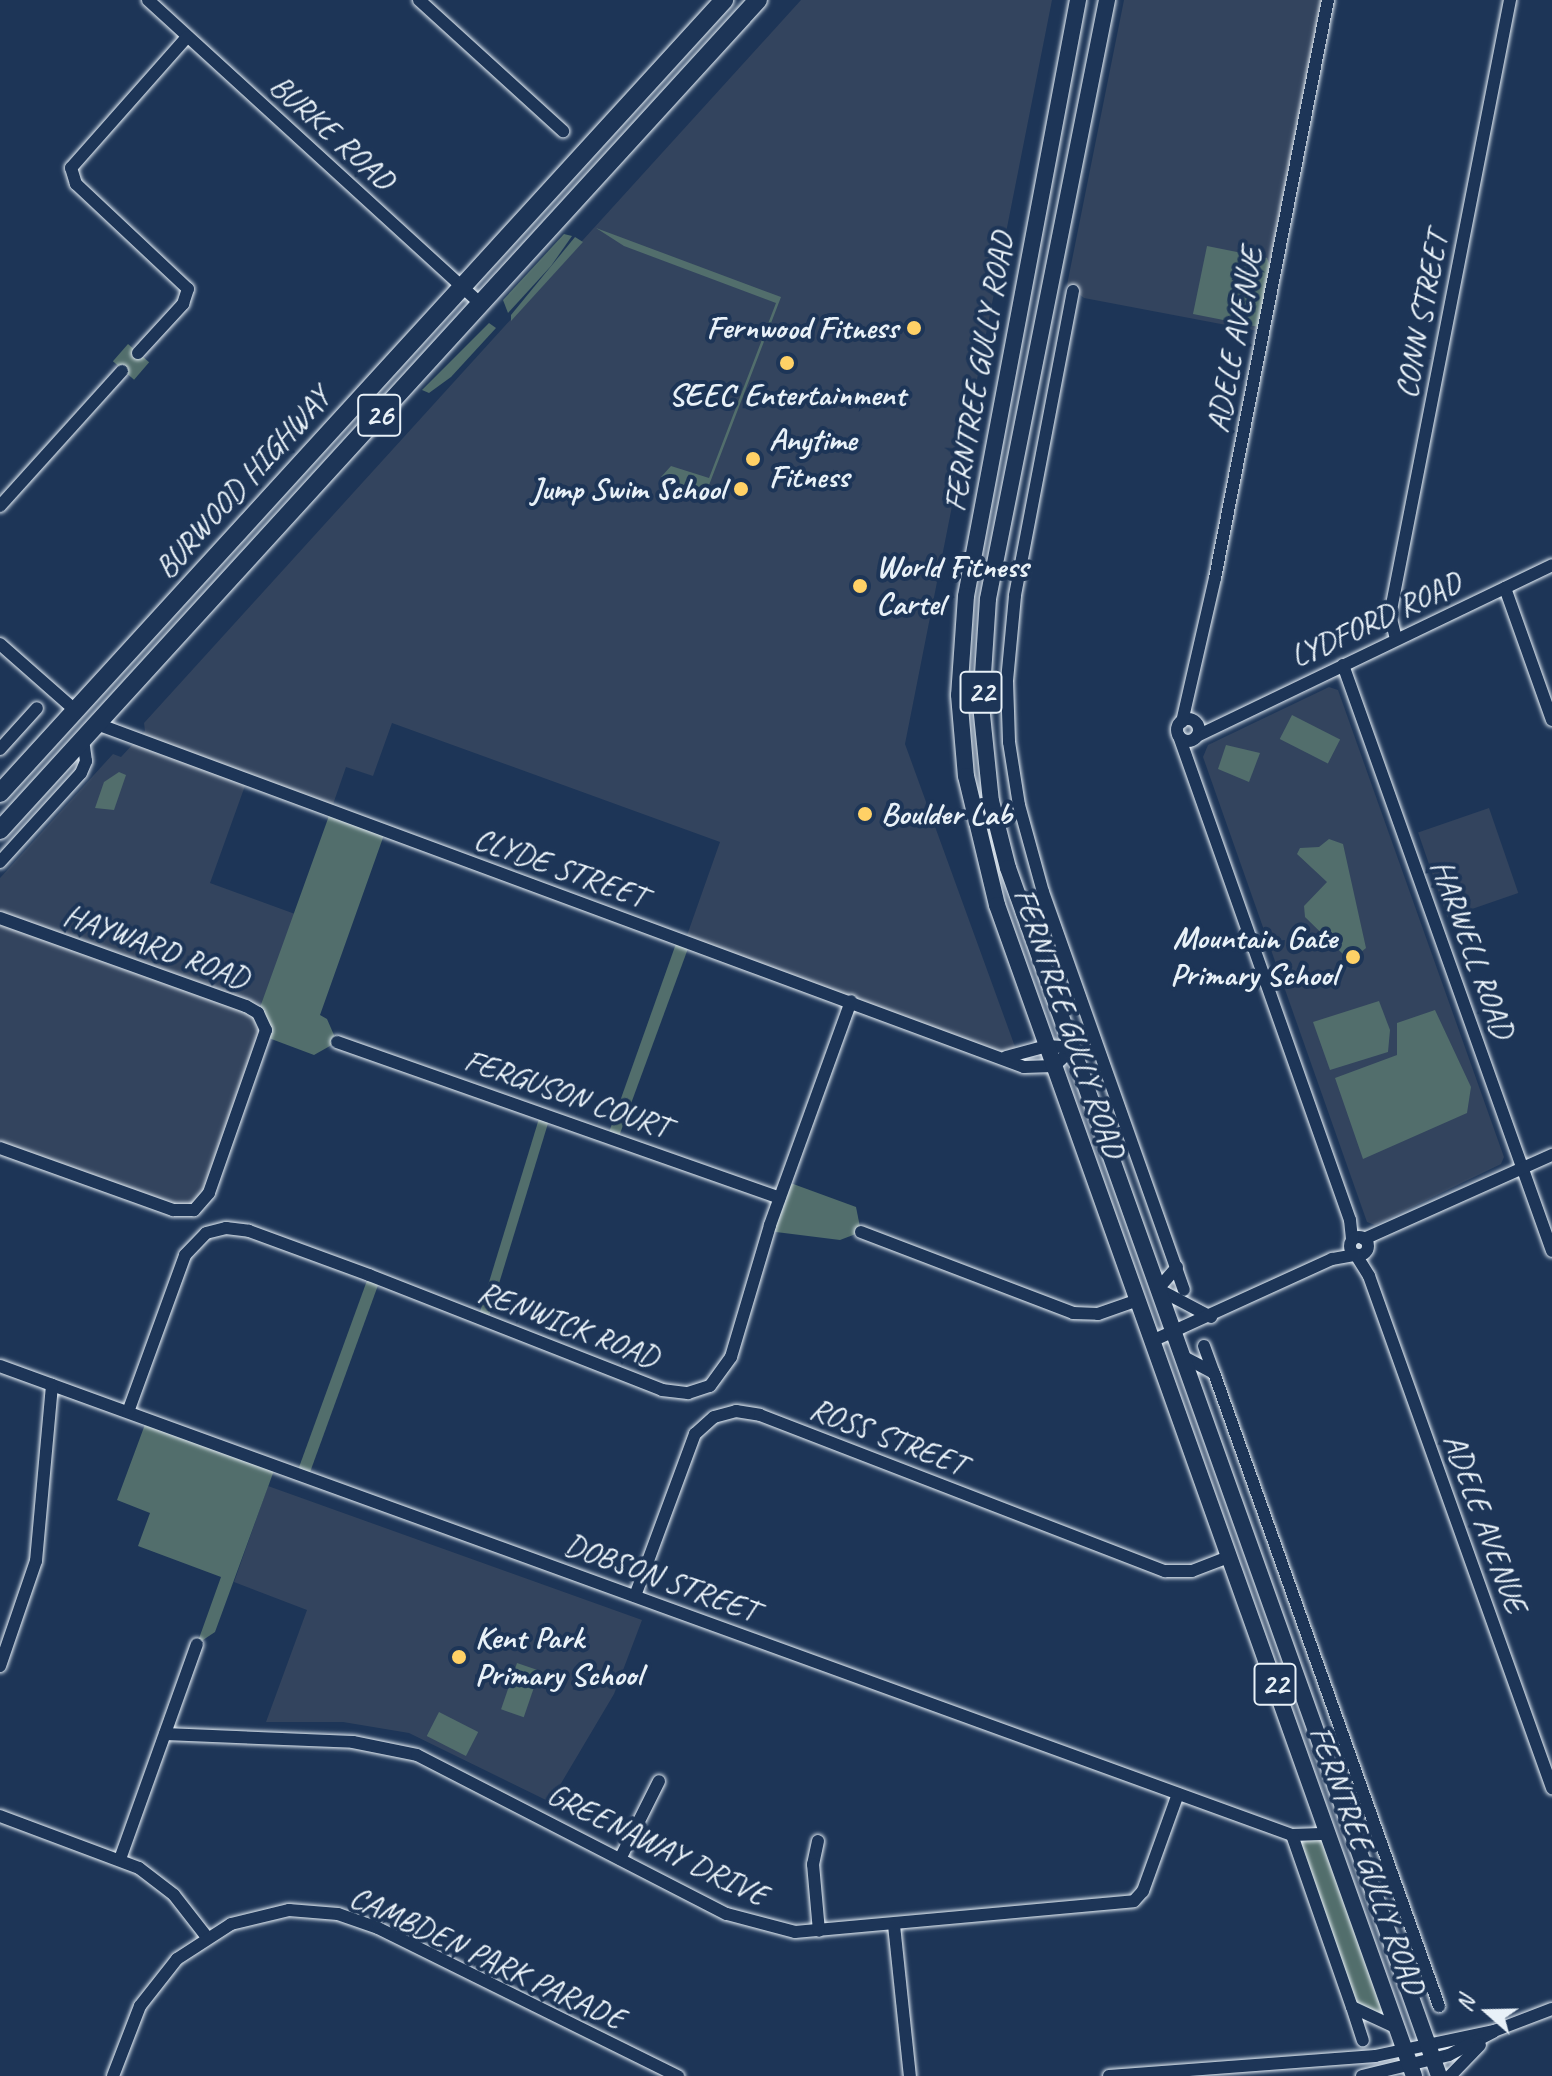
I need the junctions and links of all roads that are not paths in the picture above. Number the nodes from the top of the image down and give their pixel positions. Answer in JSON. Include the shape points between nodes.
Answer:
{"nodes":[{"id":1,"x":148,"y":0,"type":"edge"},
{"id":2,"x":419,"y":0,"type":"edge"},
{"id":3,"x":724,"y":0,"type":"edge"},
{"id":4,"x":758,"y":0,"type":"edge"},
{"id":5,"x":1078,"y":0,"type":"edge"},
{"id":6,"x":1107,"y":0,"type":"edge"},
{"id":7,"x":1328,"y":0,"type":"edge"},
{"id":8,"x":1510,"y":0,"type":"edge"},
{"id":9,"x":187,"y":37,"type":"junction"},
{"id":10,"x":563,"y":131,"type":"dead end"},
{"id":11,"x":71,"y":173,"type":"junction"},
{"id":12,"x":56,"y":174,"type":"dead end"},
{"id":13,"x":463,"y":288,"type":"junction"},
{"id":14,"x":1073,"y":291,"type":"dead end"},
{"id":15,"x":1046,"y":299,"type":"junction"},
{"id":16,"x":481,"y":304,"type":"junction"},
{"id":17,"x":1067,"y":321,"type":"junction"},
{"id":18,"x":138,"y":353,"type":"dead end"},
{"id":19,"x":122,"y":371,"type":"dead end"},
{"id":20,"x":1006,"y":371,"type":"junction"},
{"id":21,"x":1030,"y":377,"type":"junction"},
{"id":22,"x":0,"y":506,"type":"edge"},
{"id":23,"x":1026,"y":530,"type":"junction"},
{"id":24,"x":995,"y":554,"type":"junction"},
{"id":25,"x":1552,"y":565,"type":"edge"},
{"id":26,"x":1505,"y":588,"type":"junction"},
{"id":27,"x":985,"y":621,"type":"junction"},
{"id":28,"x":1396,"y":639,"type":"junction"},
{"id":29,"x":0,"y":644,"type":"edge"},
{"id":30,"x":1009,"y":645,"type":"junction"},
{"id":31,"x":1343,"y":665,"type":"junction"},
{"id":32,"x":37,"y":708,"type":"dead end"},
{"id":33,"x":76,"y":711,"type":"junction"},
{"id":34,"x":1552,"y":720,"type":"edge"},
{"id":35,"x":97,"y":724,"type":"junction"},
{"id":36,"x":1190,"y":730,"type":"junction"},
{"id":37,"x":83,"y":740,"type":"junction"},
{"id":38,"x":0,"y":749,"type":"edge"},
{"id":39,"x":0,"y":793,"type":"edge"},
{"id":40,"x":0,"y":830,"type":"edge"},
{"id":41,"x":0,"y":862,"type":"edge"},
{"id":42,"x":0,"y":918,"type":"edge"},
{"id":43,"x":1069,"y":967,"type":"junction"},
{"id":44,"x":851,"y":1001,"type":"junction"},
{"id":45,"x":1055,"y":1001,"type":"junction"},
{"id":46,"x":337,"y":1042,"type":"dead end"},
{"id":47,"x":1047,"y":1046,"type":"junction"},
{"id":48,"x":1075,"y":1054,"type":"junction"},
{"id":49,"x":1006,"y":1057,"type":"junction"},
{"id":50,"x":1054,"y":1066,"type":"junction"},
{"id":51,"x":1105,"y":1069,"type":"junction"},
{"id":52,"x":0,"y":1148,"type":"edge"},
{"id":53,"x":1552,"y":1155,"type":"edge"},
{"id":54,"x":1523,"y":1169,"type":"junction"},
{"id":55,"x":779,"y":1198,"type":"junction"},
{"id":56,"x":861,"y":1232,"type":"dead end"},
{"id":57,"x":1359,"y":1246,"type":"junction"},
{"id":58,"x":1552,"y":1251,"type":"edge"},
{"id":59,"x":1177,"y":1267,"type":"junction"},
{"id":60,"x":1158,"y":1289,"type":"junction"},
{"id":61,"x":1184,"y":1290,"type":"dead end"},
{"id":62,"x":1138,"y":1300,"type":"junction"},
{"id":63,"x":1211,"y":1317,"type":"junction"},
{"id":64,"x":1174,"y":1333,"type":"junction"},
{"id":65,"x":1152,"y":1341,"type":"junction"},
{"id":66,"x":1204,"y":1346,"type":"dead end"},
{"id":67,"x":1182,"y":1356,"type":"junction"},
{"id":68,"x":0,"y":1366,"type":"edge"},
{"id":69,"x":1214,"y":1373,"type":"junction"},
{"id":70,"x":52,"y":1385,"type":"junction"},
{"id":71,"x":128,"y":1412,"type":"junction"},
{"id":72,"x":1229,"y":1557,"type":"junction"},
{"id":73,"x":635,"y":1596,"type":"junction"},
{"id":74,"x":4,"y":1641,"type":"edge"},
{"id":75,"x":197,"y":1644,"type":"dead end"},
{"id":76,"x":0,"y":1666,"type":"edge"},
{"id":77,"x":165,"y":1734,"type":"junction"},
{"id":78,"x":1552,"y":1744,"type":"edge"},
{"id":79,"x":1539,"y":1751,"type":"junction"},
{"id":80,"x":659,"y":1781,"type":"dead end"},
{"id":81,"x":1552,"y":1788,"type":"edge"},
{"id":82,"x":1178,"y":1794,"type":"junction"},
{"id":83,"x":1319,"y":1811,"type":"junction"},
{"id":84,"x":0,"y":1816,"type":"edge"},
{"id":85,"x":1298,"y":1834,"type":"junction"},
{"id":86,"x":1328,"y":1834,"type":"junction"},
{"id":87,"x":818,"y":1841,"type":"dead end"},
{"id":88,"x":120,"y":1859,"type":"junction"},
{"id":89,"x":620,"y":1859,"type":"junction"},
{"id":90,"x":894,"y":1925,"type":"junction"},
{"id":91,"x":819,"y":1931,"type":"junction"},
{"id":92,"x":206,"y":1936,"type":"junction"},
{"id":93,"x":1432,"y":1985,"type":"junction"},
{"id":94,"x":1439,"y":2006,"type":"dead end"},
{"id":95,"x":1352,"y":2007,"type":"junction"},
{"id":96,"x":1552,"y":2009,"type":"edge"},
{"id":97,"x":1417,"y":2016,"type":"junction"},
{"id":98,"x":1397,"y":2028,"type":"junction"},
{"id":99,"x":1494,"y":2031,"type":"junction"},
{"id":100,"x":1363,"y":2040,"type":"dead end"},
{"id":101,"x":1482,"y":2042,"type":"junction"},
{"id":102,"x":1404,"y":2050,"type":"junction"},
{"id":103,"x":1360,"y":2057,"type":"junction"},
{"id":104,"x":1433,"y":2060,"type":"edge"},
{"id":105,"x":1412,"y":2072,"type":"edge"},
{"id":106,"x":1198,"y":2073,"type":"edge"},
{"id":107,"x":675,"y":2075,"type":"edge"},
{"id":108,"x":113,"y":2076,"type":"edge"},
{"id":109,"x":910,"y":2076,"type":"edge"},
{"id":110,"x":1109,"y":2076,"type":"edge"},
{"id":111,"x":1363,"y":2076,"type":"edge"},
{"id":112,"x":1450,"y":2076,"type":"edge"}],
"edges":[{"from":1,"to":9,"type":"street","name":"BURKE ROAD"},
{"from":2,"to":10,"type":"street"},
{"from":3,"to":13,"type":"highway","name":"BURWOOD HIGHWAY","number":"26"},
{"from":4,"to":16,"type":"highway","name":"BURWOOD HIGHWAY","number":"26"},
{"from":5,"to":20,"type":"main road","name":"FERNTREE GULLY ROAD","number":"22"},
{"from":6,"to":15,"type":"main road","name":"FERNTREE GULLY ROAD","number":"22"},
{"from":7,"to":36,"type":"street","name":"ADELE AVENUE","via":[[1192,689]]},
{"from":8,"to":28,"type":"street","name":"CONN STREET","via":[[1390,615]]},
{"from":9,"to":11,"type":"street","via":[[77,158]]},
{"from":9,"to":13,"type":"street","name":"BURKE ROAD"},
{"from":11,"to":12,"type":"street"},
{"from":11,"to":18,"type":"street","via":[[76,184],[195,292]]},
{"from":13,"to":16,"type":"street","name":"BURKE ROAD"},
{"from":13,"to":33,"type":"highway","name":"BURWOOD HIGHWAY","number":"26"},
{"from":14,"to":17,"type":"street","name":"FERNTREE GULLY ROAD"},
{"from":15,"to":17,"type":"street","name":"FERNTREE GULLY ROAD"},
{"from":15,"to":21,"type":"main road","name":"FERNTREE GULLY ROAD","number":"22"},
{"from":16,"to":35,"type":"highway","name":"BURWOOD HIGHWAY","number":"26"},
{"from":17,"to":23,"type":"street","name":"FERNTREE GULLY ROAD"},
{"from":19,"to":22,"type":"street"},
{"from":20,"to":21,"type":"main road"},
{"from":20,"to":47,"type":"main road","name":"FERNTREE GULLY ROAD","number":"22","via":[[966,596],[960,725],[983,858]]},
{"from":21,"to":24,"type":"main road","name":"FERNTREE GULLY ROAD","number":"22"},
{"from":23,"to":24,"type":"street"},
{"from":23,"to":30,"type":"street","name":"FERNTREE GULLY ROAD"},
{"from":24,"to":27,"type":"main road","name":"FERNTREE GULLY ROAD","number":"22"},
{"from":25,"to":26,"type":"street","name":"LYDFORD ROAD"},
{"from":26,"to":28,"type":"street","name":"LYDFORD ROAD"},
{"from":26,"to":34,"type":"street"},
{"from":27,"to":30,"type":"street"},
{"from":27,"to":45,"type":"main road","name":"FERNTREE GULLY ROAD","number":"22","via":[[981,705],[991,801],[1008,868]]},
{"from":28,"to":31,"type":"street","name":"LYDFORD ROAD"},
{"from":29,"to":33,"type":"street"},
{"from":30,"to":43,"type":"street","name":"FERNTREE GULLY ROAD","via":[[1008,726],[1019,805]]},
{"from":31,"to":36,"type":"street","name":"LYDFORD ROAD","via":[[1221,722]]},
{"from":31,"to":54,"type":"street","name":"HARWELL ROAD"},
{"from":32,"to":38,"type":"street"},
{"from":33,"to":35,"type":"highway"},
{"from":33,"to":39,"type":"highway","name":"BURWOOD HIGHWAY","number":"26"},
{"from":35,"to":37,"type":"highway","name":"BURWOOD HIGHWAY","number":"26"},
{"from":35,"to":44,"type":"street","name":"CLYDE STREET"},
{"from":36,"to":57,"type":"street","name":"ADELE AVENUE","via":[[1190,770]]},
{"from":37,"to":40,"type":"highway","name":"BURWOOD HIGHWAY","number":"26"},
{"from":37,"to":41,"type":"street","via":[[86,761],[81,773]]},
{"from":42,"to":52,"type":"street","name":"HAYWARD ROAD","via":[[246,1006],[258,1013],[266,1030],[209,1193],[194,1210],[173,1210]]},
{"from":43,"to":45,"type":"street"},
{"from":43,"to":51,"type":"street","name":"FERNTREE GULLY ROAD"},
{"from":44,"to":49,"type":"street","name":"CLYDE STREET"},
{"from":44,"to":55,"type":"street","name":"RENWICK ROAD"},
{"from":45,"to":48,"type":"main road","name":"FERNTREE GULLY ROAD","number":"22"},
{"from":46,"to":55,"type":"street","name":"FERGUSON COURT"},
{"from":47,"to":48,"type":"street"},
{"from":47,"to":49,"type":"street"},
{"from":47,"to":50,"type":"main road","name":"FERNTREE GULLY ROAD","number":"22"},
{"from":48,"to":50,"type":"street"},
{"from":48,"to":51,"type":"street"},
{"from":48,"to":60,"type":"main road","name":"FERNTREE GULLY ROAD","number":"22"},
{"from":49,"to":50,"type":"street","name":"CLYDE STREET","via":[[1037,1069]]},
{"from":50,"to":62,"type":"main road","name":"FERNTREE GULLY ROAD","number":"22"},
{"from":51,"to":59,"type":"street","name":"FERNTREE GULLY ROAD"},
{"from":53,"to":54,"type":"street"},
{"from":54,"to":57,"type":"street"},
{"from":54,"to":58,"type":"street","name":"HARWELL ROAD"},
{"from":55,"to":71,"type":"street","name":"RENWICK ROAD","via":[[726,1369],[697,1392],[662,1390],[369,1275],[249,1231],[226,1228],[206,1233],[185,1255]]},
{"from":56,"to":62,"type":"street","via":[[1073,1313],[1098,1314]]},
{"from":57,"to":63,"type":"street"},
{"from":57,"to":79,"type":"street","name":"ADELE AVENUE"},
{"from":59,"to":60,"type":"street"},
{"from":59,"to":61,"type":"street","name":"FERNTREE GULLY ROAD"},
{"from":60,"to":63,"type":"street"},
{"from":60,"to":64,"type":"main road","name":"FERNTREE GULLY ROAD","number":"22"},
{"from":62,"to":65,"type":"main road","name":"FERNTREE GULLY ROAD","number":"22"},
{"from":63,"to":64,"type":"street"},
{"from":64,"to":65,"type":"street"},
{"from":64,"to":67,"type":"main road","name":"FERNTREE GULLY ROAD","number":"22"},
{"from":65,"to":72,"type":"main road","name":"FERNTREE GULLY ROAD","number":"22"},
{"from":66,"to":69,"type":"street","name":"FERNTREE GULLY ROAD"},
{"from":67,"to":69,"type":"street"},
{"from":67,"to":97,"type":"main road","name":"FERNTREE GULLY ROAD","number":"22"},
{"from":68,"to":70,"type":"street","name":"DOBSON STREET"},
{"from":69,"to":93,"type":"street","name":"FERNTREE GULLY ROAD"},
{"from":70,"to":71,"type":"street","name":"DOBSON STREET"},
{"from":70,"to":74,"type":"street","via":[[36,1561]]},
{"from":71,"to":73,"type":"street","name":"DOBSON STREET"},
{"from":72,"to":73,"type":"street","name":"ROSS STREET","via":[[1192,1571],[1165,1571],[760,1415],[736,1411],[714,1417],[695,1434]]},
{"from":72,"to":83,"type":"main road","name":"FERNTREE GULLY ROAD","number":"22"},
{"from":73,"to":82,"type":"street","name":"DOBSON STREET"},
{"from":74,"to":76,"type":"street"},
{"from":75,"to":77,"type":"street"},
{"from":77,"to":88,"type":"street"},
{"from":77,"to":89,"type":"street","name":"GREENAWAY DRIVE","via":[[342,1741],[397,1750],[446,1767]]},
{"from":78,"to":79,"type":"street"},
{"from":79,"to":81,"type":"street","name":"ADELE AVENUE"},
{"from":80,"to":89,"type":"street"},
{"from":82,"to":85,"type":"street","name":"DOBSON STREET"},
{"from":82,"to":90,"type":"street","name":"GREENAWAY DRIVE","via":[[1141,1905]]},
{"from":83,"to":85,"type":"street"},
{"from":83,"to":86,"type":"main road","name":"FERNTREE GULLY ROAD","number":"22"},
{"from":84,"to":88,"type":"street"},
{"from":85,"to":86,"type":"street","name":"DOBSON STREET"},
{"from":85,"to":95,"type":"street","name":"FERNTREE GULLY ROAD"},
{"from":86,"to":98,"type":"main road","name":"FERNTREE GULLY ROAD","number":"22"},
{"from":87,"to":91,"type":"street","via":[[813,1864]]},
{"from":88,"to":92,"type":"street","via":[[168,1889]]},
{"from":89,"to":91,"type":"street","name":"GREENAWAY DRIVE","via":[[746,1922],[782,1931]]},
{"from":90,"to":91,"type":"street","name":"GREENAWAY DRIVE"},
{"from":90,"to":109,"type":"street"},
{"from":92,"to":107,"type":"street","name":"CAMBDEN PARK PARADE","via":[[276,1912],[321,1911],[356,1920]]},
{"from":92,"to":108,"type":"street","name":"CAMBDEN PARK PARADE","via":[[147,1994]]},
{"from":93,"to":94,"type":"street","name":"FERNTREE GULLY ROAD"},
{"from":93,"to":97,"type":"street","name":"FERNTREE GULLY ROAD"},
{"from":95,"to":98,"type":"street","name":"FERNTREE GULLY ROAD"},
{"from":95,"to":100,"type":"street"},
{"from":96,"to":99,"type":"street"},
{"from":97,"to":104,"type":"main road","name":"FERNTREE GULLY ROAD","number":"22"},
{"from":98,"to":102,"type":"main road","name":"FERNTREE GULLY ROAD","number":"22"},
{"from":99,"to":101,"type":"street"},
{"from":99,"to":104,"type":"street"},
{"from":101,"to":104,"type":"street"},
{"from":101,"to":112,"type":"street"},
{"from":102,"to":103,"type":"street"},
{"from":102,"to":104,"type":"street"},
{"from":102,"to":105,"type":"main road","name":"FERNTREE GULLY ROAD","number":"22"},
{"from":103,"to":106,"type":"street"},
{"from":103,"to":111,"type":"street"},
{"from":104,"to":105,"type":"street"},
{"from":105,"to":111,"type":"street"},
{"from":106,"to":110,"type":"street"}]}
